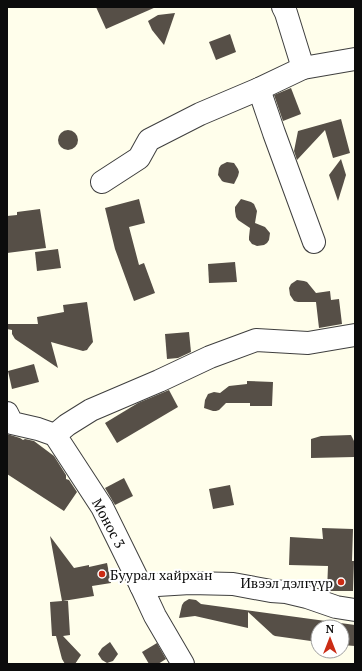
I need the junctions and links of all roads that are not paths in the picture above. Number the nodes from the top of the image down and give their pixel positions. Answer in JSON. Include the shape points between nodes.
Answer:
{"nodes":[{"id":1,"x":283,"y":7,"type":"edge"},
{"id":2,"x":355,"y":59,"type":"edge"},
{"id":3,"x":303,"y":68,"type":"junction"},
{"id":4,"x":259,"y":88,"type":"junction"},
{"id":5,"x":102,"y":182,"type":"dead end"},
{"id":6,"x":314,"y":242,"type":"dead end"},
{"id":7,"x":355,"y":335,"type":"edge"},
{"id":8,"x":9,"y":422,"type":"edge"},
{"id":9,"x":55,"y":435,"type":"junction"},
{"id":10,"x":141,"y":586,"type":"junction"},
{"id":11,"x":355,"y":610,"type":"edge"},
{"id":12,"x":183,"y":664,"type":"edge"}],
"edges":[{"from":1,"to":3,"type":"street"},
{"from":2,"to":3,"type":"street"},
{"from":3,"to":4,"type":"street"},
{"from":4,"to":5,"type":"street","via":[[149,140],[139,158]]},
{"from":4,"to":6,"type":"street"},
{"from":7,"to":9,"type":"street","via":[[308,343],[256,340],[210,357],[159,382],[91,410]]},
{"from":8,"to":9,"type":"street"},
{"from":9,"to":10,"type":"street","name":"Монос 3","via":[[102,507]]},
{"from":10,"to":11,"type":"street","via":[[233,584],[286,592]]},
{"from":10,"to":12,"type":"street","name":"Монос 3","via":[[154,616]]}]}
